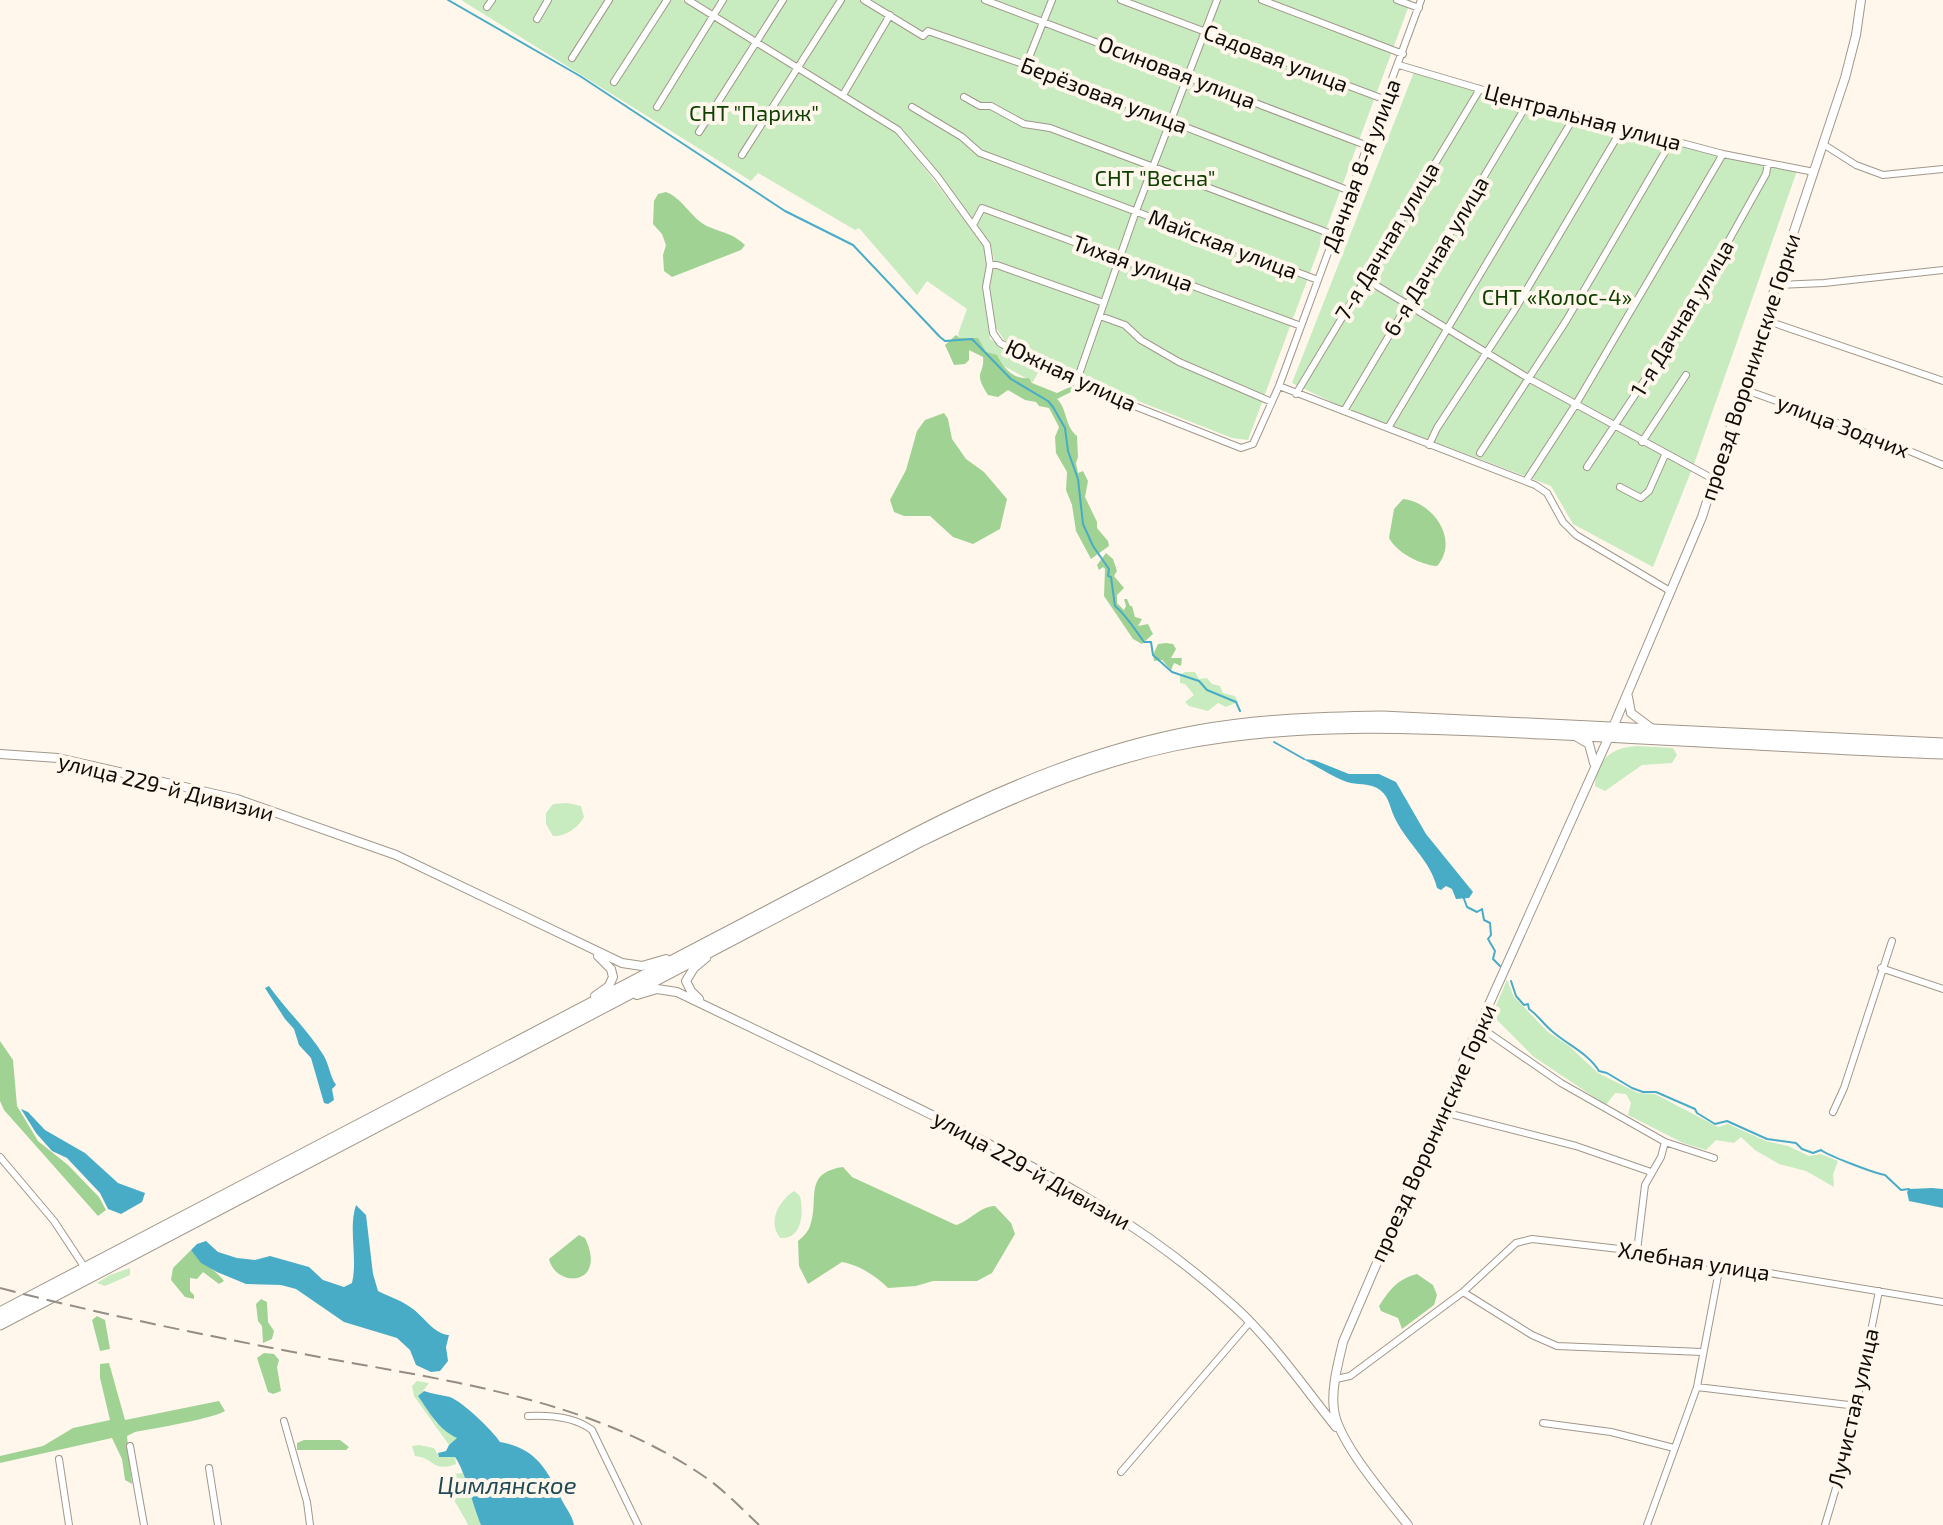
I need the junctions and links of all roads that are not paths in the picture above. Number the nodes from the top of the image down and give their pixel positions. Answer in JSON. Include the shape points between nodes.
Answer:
{"nodes":[{"id":1,"x":548,"y":0,"type":"edge"},
{"id":2,"x":609,"y":0,"type":"edge"},
{"id":3,"x":667,"y":0,"type":"edge"},
{"id":4,"x":688,"y":0,"type":"edge"},
{"id":5,"x":723,"y":0,"type":"edge"},
{"id":6,"x":783,"y":0,"type":"edge"},
{"id":7,"x":841,"y":0,"type":"edge"},
{"id":8,"x":864,"y":0,"type":"edge"},
{"id":9,"x":985,"y":0,"type":"edge"},
{"id":10,"x":1052,"y":0,"type":"edge"},
{"id":11,"x":1121,"y":0,"type":"edge"},
{"id":12,"x":1217,"y":0,"type":"edge"},
{"id":13,"x":1262,"y":0,"type":"edge"},
{"id":14,"x":1397,"y":0,"type":"edge"},
{"id":15,"x":1421,"y":0,"type":"edge"},
{"id":16,"x":1861,"y":0,"type":"edge"},
{"id":17,"x":1419,"y":8,"type":"junction"},
{"id":18,"x":713,"y":15,"type":"junction"},
{"id":19,"x":890,"y":15,"type":"junction"},
{"id":20,"x":537,"y":19,"type":"dead end"},
{"id":21,"x":1044,"y":22,"type":"junction"},
{"id":22,"x":1205,"y":31,"type":"junction"},
{"id":23,"x":756,"y":42,"type":"junction"},
{"id":24,"x":1403,"y":54,"type":"junction"},
{"id":25,"x":572,"y":58,"type":"dead end"},
{"id":26,"x":1026,"y":65,"type":"junction"},
{"id":27,"x":1399,"y":65,"type":"junction"},
{"id":28,"x":798,"y":67,"type":"junction"},
{"id":29,"x":1188,"y":77,"type":"junction"},
{"id":30,"x":614,"y":82,"type":"dead end"},
{"id":31,"x":1480,"y":89,"type":"junction"},
{"id":32,"x":843,"y":95,"type":"junction"},
{"id":33,"x":964,"y":97,"type":"dead end"},
{"id":34,"x":1386,"y":100,"type":"junction"},
{"id":35,"x":1529,"y":101,"type":"junction"},
{"id":36,"x":657,"y":107,"type":"dead end"},
{"id":37,"x":912,"y":107,"type":"dead end"},
{"id":38,"x":1576,"y":114,"type":"junction"},
{"id":39,"x":1171,"y":121,"type":"junction"},
{"id":40,"x":1623,"y":127,"type":"junction"},
{"id":41,"x":699,"y":132,"type":"dead end"},
{"id":42,"x":1672,"y":140,"type":"junction"},
{"id":43,"x":1823,"y":144,"type":"junction"},
{"id":44,"x":1368,"y":146,"type":"junction"},
{"id":45,"x":1723,"y":154,"type":"junction"},
{"id":46,"x":742,"y":155,"type":"dead end"},
{"id":47,"x":1768,"y":163,"type":"junction"},
{"id":48,"x":1153,"y":167,"type":"junction"},
{"id":49,"x":1943,"y":169,"type":"edge"},
{"id":50,"x":1814,"y":172,"type":"junction"},
{"id":51,"x":1350,"y":191,"type":"junction"},
{"id":52,"x":1136,"y":211,"type":"junction"},
{"id":53,"x":973,"y":225,"type":"junction"},
{"id":54,"x":1334,"y":235,"type":"junction"},
{"id":55,"x":1119,"y":258,"type":"junction"},
{"id":56,"x":990,"y":265,"type":"junction"},
{"id":57,"x":1943,"y":270,"type":"edge"},
{"id":58,"x":1364,"y":278,"type":"junction"},
{"id":59,"x":1318,"y":280,"type":"junction"},
{"id":60,"x":1776,"y":285,"type":"junction"},
{"id":61,"x":1104,"y":303,"type":"junction"},
{"id":62,"x":1406,"y":304,"type":"junction"},
{"id":63,"x":1100,"y":316,"type":"junction"},
{"id":64,"x":1765,"y":320,"type":"junction"},
{"id":65,"x":1301,"y":326,"type":"junction"},
{"id":66,"x":1447,"y":330,"type":"junction"},
{"id":67,"x":1486,"y":353,"type":"junction"},
{"id":68,"x":1686,"y":375,"type":"dead end"},
{"id":69,"x":1528,"y":378,"type":"junction"},
{"id":70,"x":1943,"y":381,"type":"edge"},
{"id":71,"x":1076,"y":383,"type":"junction"},
{"id":72,"x":1279,"y":386,"type":"junction"},
{"id":73,"x":1743,"y":389,"type":"junction"},
{"id":74,"x":1296,"y":394,"type":"junction"},
{"id":75,"x":1272,"y":402,"type":"junction"},
{"id":76,"x":1576,"y":404,"type":"junction"},
{"id":77,"x":1344,"y":411,"type":"junction"},
{"id":78,"x":1615,"y":427,"type":"junction"},
{"id":79,"x":1388,"y":428,"type":"junction"},
{"id":80,"x":1642,"y":442,"type":"junction"},
{"id":81,"x":1253,"y":444,"type":"joint"},
{"id":82,"x":1429,"y":445,"type":"junction"},
{"id":83,"x":1480,"y":453,"type":"dead end"},
{"id":84,"x":1665,"y":455,"type":"junction"},
{"id":85,"x":1943,"y":465,"type":"edge"},
{"id":86,"x":1587,"y":467,"type":"dead end"},
{"id":87,"x":1715,"y":480,"type":"junction"},
{"id":88,"x":1526,"y":481,"type":"junction"},
{"id":89,"x":1620,"y":487,"type":"dead end"},
{"id":90,"x":1670,"y":591,"type":"junction"},
{"id":91,"x":1629,"y":686,"type":"junction"},
{"id":92,"x":1652,"y":729,"type":"junction"},
{"id":93,"x":1611,"y":731,"type":"junction"},
{"id":94,"x":1569,"y":734,"type":"junction"},
{"id":95,"x":1943,"y":744,"type":"edge"},
{"id":96,"x":1943,"y":753,"type":"edge"},
{"id":97,"x":0,"y":754,"type":"edge"},
{"id":98,"x":1595,"y":767,"type":"junction"},
{"id":99,"x":870,"y":867,"type":"junction"},
{"id":100,"x":749,"y":920,"type":"junction"},
{"id":101,"x":1892,"y":941,"type":"dead end"},
{"id":102,"x":592,"y":950,"type":"junction"},
{"id":103,"x":1881,"y":968,"type":"junction"},
{"id":104,"x":1943,"y":989,"type":"edge"},
{"id":105,"x":713,"y":1009,"type":"junction"},
{"id":106,"x":1480,"y":1027,"type":"junction"},
{"id":107,"x":527,"y":1047,"type":"junction"},
{"id":108,"x":443,"y":1081,"type":"junction"},
{"id":109,"x":1443,"y":1112,"type":"junction"},
{"id":110,"x":1833,"y":1112,"type":"dead end"},
{"id":111,"x":1665,"y":1142,"type":"junction"},
{"id":112,"x":0,"y":1157,"type":"edge"},
{"id":113,"x":1714,"y":1158,"type":"dead end"},
{"id":114,"x":1651,"y":1172,"type":"junction"},
{"id":115,"x":1637,"y":1251,"type":"junction"},
{"id":116,"x":1720,"y":1265,"type":"junction"},
{"id":117,"x":85,"y":1268,"type":"junction"},
{"id":118,"x":1879,"y":1291,"type":"junction"},
{"id":119,"x":1463,"y":1292,"type":"junction"},
{"id":120,"x":1943,"y":1302,"type":"edge"},
{"id":121,"x":0,"y":1313,"type":"edge"},
{"id":122,"x":1250,"y":1322,"type":"junction"},
{"id":123,"x":0,"y":1324,"type":"edge"},
{"id":124,"x":1702,"y":1352,"type":"junction"},
{"id":125,"x":1336,"y":1379,"type":"junction"},
{"id":126,"x":1697,"y":1387,"type":"junction"},
{"id":127,"x":1308,"y":1392,"type":"junction"},
{"id":128,"x":1333,"y":1392,"type":"junction"},
{"id":129,"x":1857,"y":1406,"type":"junction"},
{"id":130,"x":1333,"y":1407,"type":"junction"},
{"id":131,"x":528,"y":1416,"type":"dead end"},
{"id":132,"x":284,"y":1421,"type":"dead end"},
{"id":133,"x":1543,"y":1423,"type":"dead end"},
{"id":134,"x":1339,"y":1431,"type":"junction"},
{"id":135,"x":130,"y":1446,"type":"dead end"},
{"id":136,"x":1674,"y":1448,"type":"junction"},
{"id":137,"x":59,"y":1459,"type":"dead end"},
{"id":138,"x":209,"y":1468,"type":"dead end"},
{"id":139,"x":1121,"y":1472,"type":"dead end"},
{"id":140,"x":69,"y":1525,"type":"edge"},
{"id":141,"x":144,"y":1525,"type":"edge"},
{"id":142,"x":218,"y":1525,"type":"edge"},
{"id":143,"x":310,"y":1525,"type":"edge"},
{"id":144,"x":638,"y":1525,"type":"edge"},
{"id":145,"x":1408,"y":1525,"type":"edge"},
{"id":146,"x":1647,"y":1525,"type":"edge"},
{"id":147,"x":1825,"y":1525,"type":"edge"}],
"edges":[{"from":1,"to":20,"type":"street"},
{"from":2,"to":25,"type":"street"},
{"from":3,"to":30,"type":"street"},
{"from":4,"to":18,"type":"street","name":"Южная улица"},
{"from":5,"to":18,"type":"street"},
{"from":6,"to":23,"type":"street"},
{"from":7,"to":28,"type":"street"},
{"from":8,"to":19,"type":"street","name":"Берёзовая улица"},
{"from":9,"to":21,"type":"street","name":"Осиновая улица"},
{"from":10,"to":21,"type":"street"},
{"from":11,"to":22,"type":"street","name":"Садовая улица"},
{"from":12,"to":22,"type":"street"},
{"from":13,"to":24,"type":"street"},
{"from":14,"to":17,"type":"street"},
{"from":15,"to":17,"type":"street","name":"Дачная 8-я улица"},
{"from":16,"to":43,"type":"street","name":"проезд Воронинские Горки","via":[[1855,43]]},
{"from":17,"to":24,"type":"street","name":"Дачная 8-я улица"},
{"from":18,"to":23,"type":"street","name":"Южная улица"},
{"from":18,"to":36,"type":"street"},
{"from":19,"to":26,"type":"street","name":"Берёзовая улица","via":[[923,36],[928,31]]},
{"from":19,"to":32,"type":"street"},
{"from":21,"to":26,"type":"street"},
{"from":21,"to":29,"type":"street","name":"Осиновая улица"},
{"from":22,"to":29,"type":"street"},
{"from":22,"to":34,"type":"street","name":"Садовая улица"},
{"from":23,"to":28,"type":"street","name":"Южная улица"},
{"from":23,"to":41,"type":"street"},
{"from":24,"to":27,"type":"street","name":"Дачная 8-я улица"},
{"from":26,"to":39,"type":"street","name":"Берёзовая улица"},
{"from":27,"to":31,"type":"street","name":"Центральная улица"},
{"from":27,"to":34,"type":"street","name":"Дачная 8-я улица"},
{"from":28,"to":32,"type":"street","name":"Южная улица"},
{"from":28,"to":46,"type":"street"},
{"from":29,"to":39,"type":"street"},
{"from":29,"to":44,"type":"street","name":"Осиновая улица"},
{"from":31,"to":35,"type":"street","name":"Центральная улица"},
{"from":31,"to":58,"type":"street","name":"7-я Дачная улица"},
{"from":32,"to":53,"type":"street","name":"Южная улица","via":[[898,130]]},
{"from":33,"to":48,"type":"street","via":[[1024,124],[1050,128]]},
{"from":34,"to":44,"type":"street","name":"Дачная 8-я улица"},
{"from":35,"to":38,"type":"street","name":"Центральная улица"},
{"from":35,"to":62,"type":"street","name":"6-я Дачная улица"},
{"from":37,"to":52,"type":"street","name":"Майская улица","via":[[980,153]]},
{"from":38,"to":40,"type":"street","name":"Центральная улица"},
{"from":38,"to":66,"type":"street"},
{"from":39,"to":48,"type":"street"},
{"from":39,"to":51,"type":"street","name":"Берёзовая улица"},
{"from":40,"to":42,"type":"street","name":"Центральная улица"},
{"from":40,"to":67,"type":"street"},
{"from":42,"to":45,"type":"street","name":"Центральная улица"},
{"from":42,"to":69,"type":"street"},
{"from":43,"to":49,"type":"street","via":[[1883,175]]},
{"from":43,"to":50,"type":"street","name":"проезд Воронинские Горки"},
{"from":44,"to":51,"type":"street","name":"Дачная 8-я улица"},
{"from":45,"to":47,"type":"street","name":"Центральная улица"},
{"from":45,"to":76,"type":"street"},
{"from":47,"to":50,"type":"street","name":"Центральная улица"},
{"from":47,"to":78,"type":"street","name":"1-я Дачная улица","via":[[1682,324]]},
{"from":48,"to":52,"type":"street"},
{"from":48,"to":54,"type":"street"},
{"from":50,"to":60,"type":"street","name":"проезд Воронинские Горки"},
{"from":51,"to":54,"type":"street","name":"Дачная 8-я улица"},
{"from":52,"to":55,"type":"street"},
{"from":52,"to":59,"type":"street","name":"Майская улица"},
{"from":53,"to":55,"type":"street","name":"Тихая улица","via":[[982,208]]},
{"from":53,"to":56,"type":"street","name":"Южная улица","via":[[987,245]]},
{"from":54,"to":59,"type":"street","name":"Дачная 8-я улица"},
{"from":55,"to":61,"type":"street"},
{"from":55,"to":65,"type":"street","name":"Тихая улица"},
{"from":56,"to":61,"type":"street"},
{"from":56,"to":71,"type":"street","name":"Южная улица","via":[[986,287],[993,333],[1000,343]]},
{"from":57,"to":60,"type":"street"},
{"from":58,"to":62,"type":"street"},
{"from":58,"to":74,"type":"street","name":"7-я Дачная улица"},
{"from":59,"to":65,"type":"street","name":"Дачная 8-я улица"},
{"from":60,"to":64,"type":"street","name":"проезд Воронинские Горки"},
{"from":61,"to":63,"type":"street"},
{"from":62,"to":66,"type":"street"},
{"from":62,"to":77,"type":"street","name":"6-я Дачная улица"},
{"from":63,"to":71,"type":"street"},
{"from":63,"to":75,"type":"street","via":[[1125,325],[1179,362]]},
{"from":64,"to":70,"type":"street"},
{"from":64,"to":73,"type":"street","name":"проезд Воронинские Горки"},
{"from":65,"to":72,"type":"street","name":"Дачная 8-я улица"},
{"from":66,"to":67,"type":"street"},
{"from":66,"to":79,"type":"street"},
{"from":67,"to":69,"type":"street"},
{"from":67,"to":82,"type":"street"},
{"from":68,"to":80,"type":"street"},
{"from":69,"to":76,"type":"street"},
{"from":69,"to":83,"type":"street"},
{"from":71,"to":81,"type":"street","name":"Южная улица","via":[[1241,448]]},
{"from":72,"to":74,"type":"street"},
{"from":72,"to":75,"type":"street","name":"Дачная 8-я улица"},
{"from":73,"to":85,"type":"street","name":"улица Зодчих"},
{"from":73,"to":87,"type":"street","name":"проезд Воронинские Горки"},
{"from":74,"to":77,"type":"street"},
{"from":75,"to":81,"type":"street","name":"Дачная 8-я улица"},
{"from":76,"to":78,"type":"street"},
{"from":76,"to":88,"type":"street"},
{"from":77,"to":79,"type":"street"},
{"from":78,"to":80,"type":"street"},
{"from":78,"to":86,"type":"street","name":"1-я Дачная улица"},
{"from":79,"to":82,"type":"street"},
{"from":80,"to":84,"type":"street"},
{"from":82,"to":88,"type":"street"},
{"from":84,"to":87,"type":"street"},
{"from":84,"to":89,"type":"street","via":[[1641,498]]},
{"from":87,"to":90,"type":"street","name":"проезд Воронинские Горки"},
{"from":88,"to":90,"type":"street","via":[[1547,493],[1576,535]]},
{"from":90,"to":91,"type":"street","name":"проезд Воронинские Горки"},
{"from":91,"to":92,"type":"street","via":[[1629,708]]},
{"from":91,"to":93,"type":"street","name":"проезд Воронинские Горки"},
{"from":92,"to":93,"type":"highway"},
{"from":92,"to":95,"type":"highway"},
{"from":93,"to":94,"type":"highway"},
{"from":93,"to":96,"type":"highway"},
{"from":93,"to":98,"type":"street","name":"проезд Воронинские Горки"},
{"from":93,"to":100,"type":"highway","via":[[1358,717],[1263,722],[1151,741],[998,793]]},
{"from":94,"to":98,"type":"street","via":[[1589,744]]},
{"from":94,"to":99,"type":"highway","via":[[1346,726],[1175,745],[1028,791]]},
{"from":97,"to":102,"type":"street","name":"улица 229-й Дивизии","via":[[58,758],[237,799],[396,855]]},
{"from":98,"to":106,"type":"street","name":"проезд Воронинские Горки"},
{"from":99,"to":105,"type":"street","via":[[699,963],[687,984]]},
{"from":99,"to":107,"type":"highway"},
{"from":100,"to":102,"type":"street","name":"улица 229-й Дивизии","via":[[649,965],[629,966]]},
{"from":100,"to":108,"type":"highway"},
{"from":101,"to":103,"type":"street"},
{"from":102,"to":108,"type":"street","via":[[613,972],[605,990]]},
{"from":103,"to":104,"type":"street"},
{"from":103,"to":110,"type":"street"},
{"from":105,"to":107,"type":"street","name":"улица 229-й Дивизии","via":[[657,989]]},
{"from":105,"to":122,"type":"street","name":"улица 229-й Дивизии","via":[[1098,1202],[1151,1237]]},
{"from":106,"to":109,"type":"street","name":"проезд Воронинские Горки"},
{"from":106,"to":111,"type":"street","via":[[1561,1083]]},
{"from":107,"to":123,"type":"highway"},
{"from":108,"to":117,"type":"highway"},
{"from":109,"to":114,"type":"street","via":[[1576,1146]]},
{"from":109,"to":125,"type":"street","name":"проезд Воронинские Горки","via":[[1343,1342]]},
{"from":111,"to":113,"type":"street"},
{"from":111,"to":114,"type":"street"},
{"from":112,"to":117,"type":"street"},
{"from":114,"to":115,"type":"street"},
{"from":115,"to":116,"type":"street","name":"Хлебная улица"},
{"from":115,"to":119,"type":"street","name":"Хлебная улица","via":[[1539,1238],[1521,1241]]},
{"from":116,"to":118,"type":"street","name":"Хлебная улица"},
{"from":116,"to":124,"type":"street"},
{"from":117,"to":121,"type":"highway"},
{"from":118,"to":120,"type":"street","name":"Хлебная улица"},
{"from":118,"to":129,"type":"street","name":"Лучистая улица"},
{"from":119,"to":124,"type":"street","via":[[1557,1346]]},
{"from":119,"to":125,"type":"street","name":"Хлебная улица","via":[[1350,1376]]},
{"from":122,"to":127,"type":"street","name":"улица 229-й Дивизии"},
{"from":122,"to":139,"type":"street"},
{"from":124,"to":126,"type":"street"},
{"from":125,"to":128,"type":"street","name":"проезд Воронинские Горки"},
{"from":126,"to":129,"type":"street"},
{"from":126,"to":136,"type":"street"},
{"from":127,"to":128,"type":"street","via":[[1320,1400]]},
{"from":127,"to":130,"type":"street"},
{"from":127,"to":134,"type":"street","name":"улица 229-й Дивизии"},
{"from":128,"to":130,"type":"street","name":"проезд Воронинские Горки"},
{"from":129,"to":147,"type":"street","name":"Лучистая улица"},
{"from":130,"to":134,"type":"street","name":"проезд Воронинские Горки"},
{"from":131,"to":144,"type":"street","via":[[545,1415],[592,1430]]},
{"from":132,"to":143,"type":"street"},
{"from":133,"to":136,"type":"street"},
{"from":134,"to":145,"type":"street","name":"проезд Воронинские Горки"},
{"from":135,"to":141,"type":"street"},
{"from":136,"to":146,"type":"street"},
{"from":137,"to":140,"type":"street"},
{"from":138,"to":142,"type":"street"}]}
